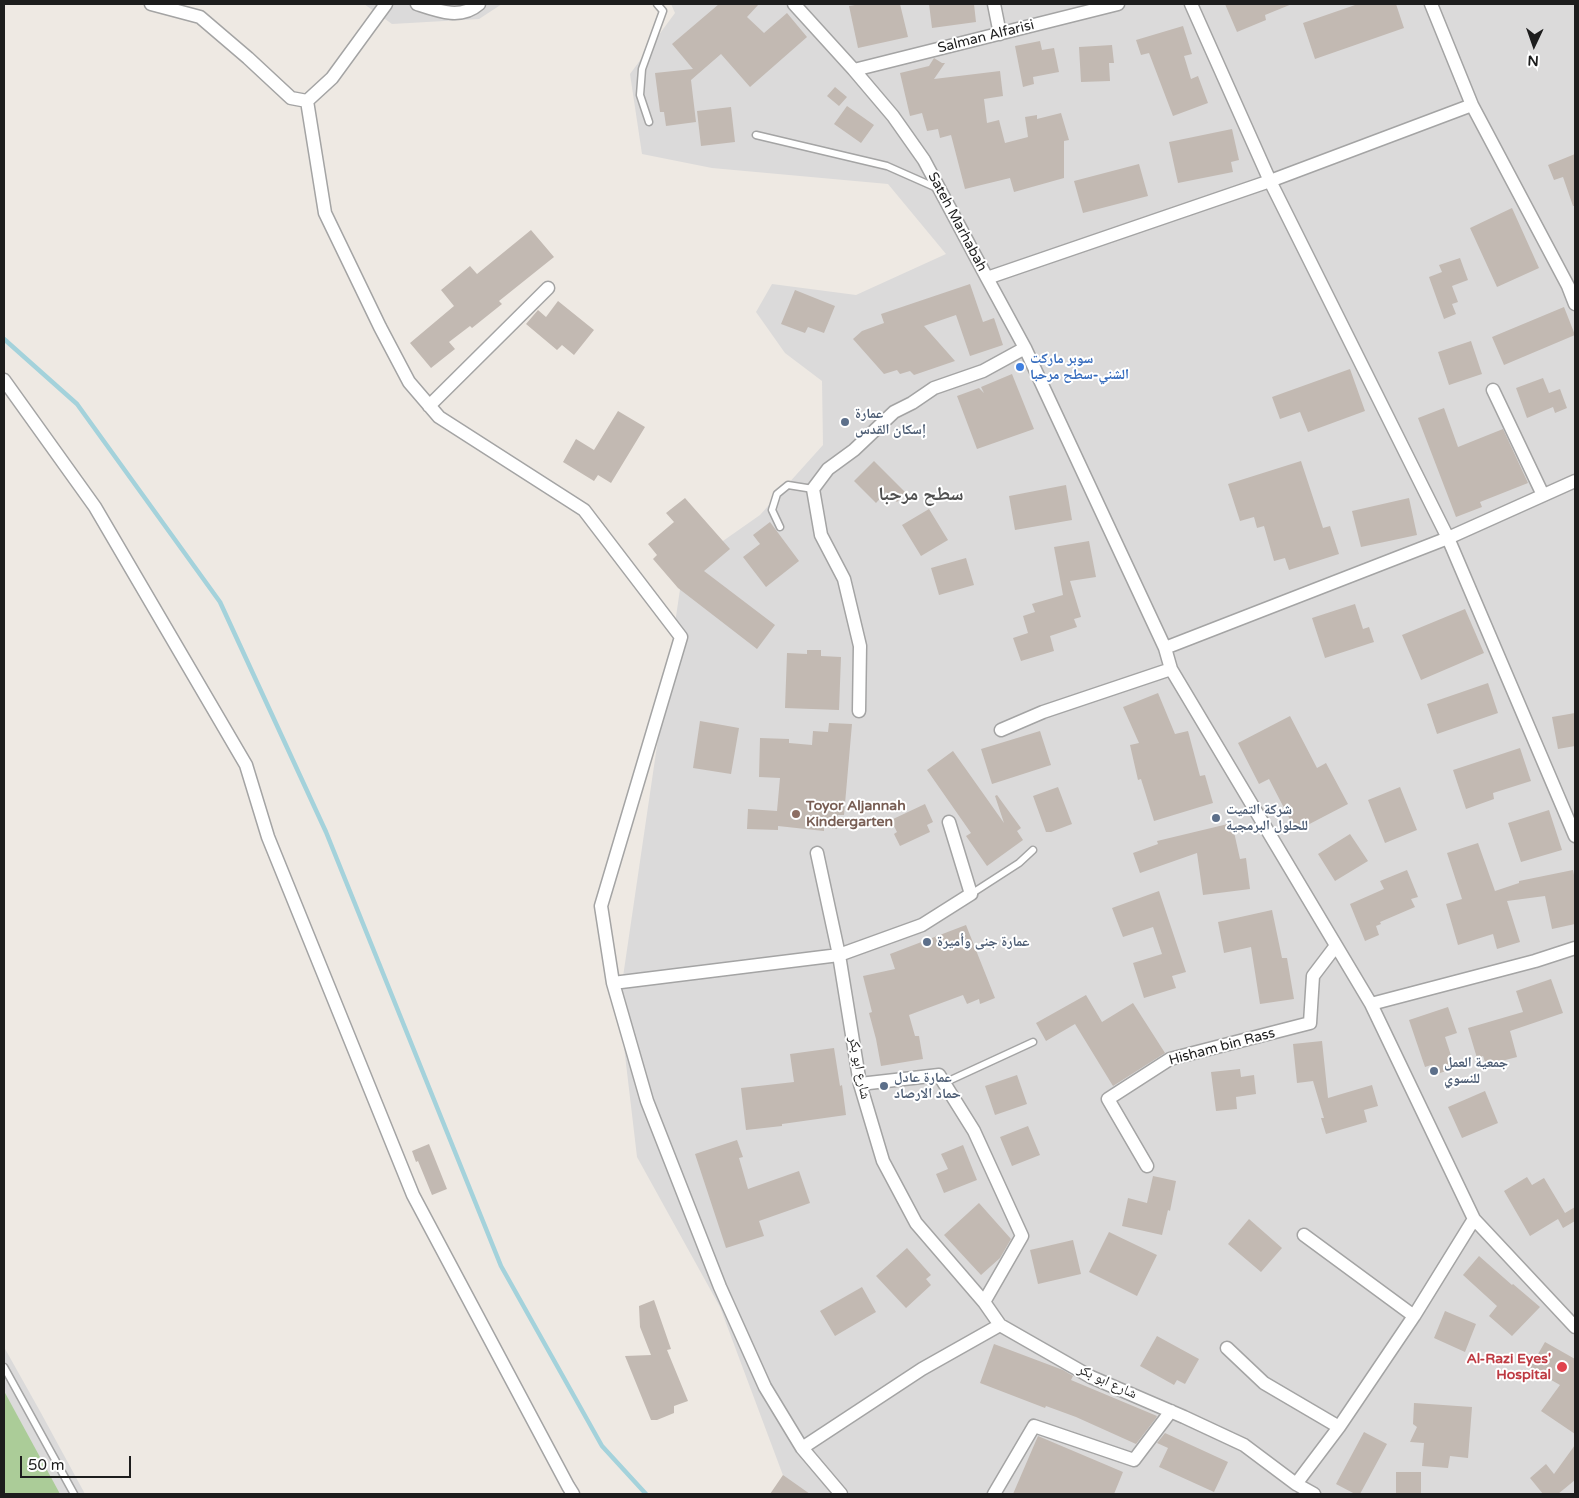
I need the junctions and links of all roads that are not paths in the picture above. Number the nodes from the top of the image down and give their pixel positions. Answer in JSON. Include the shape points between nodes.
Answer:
{"nodes":[{"id":1,"x":151,"y":4,"type":"edge"},
{"id":2,"x":386,"y":4,"type":"edge"},
{"id":3,"x":417,"y":4,"type":"edge"},
{"id":4,"x":479,"y":4,"type":"edge"},
{"id":5,"x":657,"y":4,"type":"edge"},
{"id":6,"x":795,"y":4,"type":"edge"},
{"id":7,"x":994,"y":4,"type":"edge"},
{"id":8,"x":1118,"y":4,"type":"edge"},
{"id":9,"x":1191,"y":4,"type":"edge"},
{"id":10,"x":1431,"y":4,"type":"edge"},
{"id":11,"x":1000,"y":34,"type":"junction"},
{"id":12,"x":854,"y":70,"type":"junction"},
{"id":13,"x":307,"y":102,"type":"junction"},
{"id":14,"x":1472,"y":105,"type":"junction"},
{"id":15,"x":650,"y":122,"type":"dead end"},
{"id":16,"x":756,"y":135,"type":"dead end"},
{"id":17,"x":1270,"y":181,"type":"junction"},
{"id":18,"x":940,"y":190,"type":"junction"},
{"id":19,"x":987,"y":278,"type":"junction"},
{"id":20,"x":1572,"y":285,"type":"edge"},
{"id":21,"x":548,"y":288,"type":"dead end"},
{"id":22,"x":1575,"y":304,"type":"edge"},
{"id":23,"x":1025,"y":348,"type":"junction"},
{"id":24,"x":4,"y":380,"type":"edge"},
{"id":25,"x":1493,"y":390,"type":"dead end"},
{"id":26,"x":429,"y":406,"type":"junction"},
{"id":27,"x":1575,"y":481,"type":"edge"},
{"id":28,"x":813,"y":490,"type":"junction"},
{"id":29,"x":1543,"y":495,"type":"junction"},
{"id":30,"x":780,"y":527,"type":"dead end"},
{"id":31,"x":1448,"y":538,"type":"junction"},
{"id":32,"x":1164,"y":648,"type":"junction"},
{"id":33,"x":1171,"y":669,"type":"junction"},
{"id":34,"x":859,"y":710,"type":"dead end"},
{"id":35,"x":1001,"y":730,"type":"dead end"},
{"id":36,"x":949,"y":822,"type":"dead end"},
{"id":37,"x":1575,"y":836,"type":"edge"},
{"id":38,"x":1033,"y":850,"type":"dead end"},
{"id":39,"x":817,"y":853,"type":"dead end"},
{"id":40,"x":972,"y":894,"type":"junction"},
{"id":41,"x":1335,"y":947,"type":"junction"},
{"id":42,"x":1575,"y":948,"type":"edge"},
{"id":43,"x":839,"y":954,"type":"junction"},
{"id":44,"x":613,"y":983,"type":"junction"},
{"id":45,"x":1371,"y":1004,"type":"junction"},
{"id":46,"x":1033,"y":1042,"type":"dead end"},
{"id":47,"x":944,"y":1083,"type":"junction"},
{"id":48,"x":860,"y":1084,"type":"junction"},
{"id":49,"x":1148,"y":1166,"type":"dead end"},
{"id":50,"x":1474,"y":1219,"type":"junction"},
{"id":51,"x":1304,"y":1235,"type":"dead end"},
{"id":52,"x":984,"y":1302,"type":"junction"},
{"id":53,"x":1414,"y":1316,"type":"junction"},
{"id":54,"x":1000,"y":1325,"type":"junction"},
{"id":55,"x":1575,"y":1327,"type":"edge"},
{"id":56,"x":1227,"y":1348,"type":"dead end"},
{"id":57,"x":4,"y":1367,"type":"edge"},
{"id":58,"x":1171,"y":1411,"type":"junction"},
{"id":59,"x":1339,"y":1427,"type":"junction"},
{"id":60,"x":802,"y":1448,"type":"junction"},
{"id":61,"x":1296,"y":1484,"type":"junction"},
{"id":62,"x":74,"y":1494,"type":"edge"},
{"id":63,"x":573,"y":1494,"type":"edge"},
{"id":64,"x":841,"y":1494,"type":"edge"},
{"id":65,"x":994,"y":1494,"type":"edge"},
{"id":66,"x":1314,"y":1494,"type":"edge"}],
"edges":[{"from":1,"to":13,"type":"street","via":[[200,17],[291,98]]},
{"from":2,"to":13,"type":"street","via":[[332,78]]},
{"from":3,"to":4,"type":"street","via":[[461,13]]},
{"from":5,"to":15,"type":"lane","via":[[663,12],[642,69],[640,95]]},
{"from":6,"to":12,"type":"street","name":"Sateh Marhabah"},
{"from":7,"to":11,"type":"street"},
{"from":8,"to":11,"type":"street","name":"Salman Alfarisi"},
{"from":9,"to":17,"type":"street"},
{"from":10,"to":14,"type":"street"},
{"from":11,"to":12,"type":"street","name":"Salman Alfarisi"},
{"from":12,"to":18,"type":"street","name":"Sateh Marhabah","via":[[893,116],[924,160]]},
{"from":13,"to":26,"type":"street","via":[[325,213],[409,382]]},
{"from":14,"to":17,"type":"street","name":"Sateh Marhabah"},
{"from":14,"to":20,"type":"street"},
{"from":16,"to":18,"type":"lane","via":[[887,166]]},
{"from":17,"to":19,"type":"street","name":"Sateh Marhabah"},
{"from":17,"to":31,"type":"street"},
{"from":18,"to":19,"type":"street","name":"Sateh Marhabah"},
{"from":19,"to":23,"type":"street"},
{"from":20,"to":22,"type":"street"},
{"from":21,"to":26,"type":"street"},
{"from":23,"to":28,"type":"street","via":[[983,371],[934,388],[894,412],[854,450],[828,469]]},
{"from":23,"to":32,"type":"street"},
{"from":24,"to":63,"type":"street","via":[[95,507],[246,765],[268,837],[413,1195]]},
{"from":25,"to":29,"type":"street"},
{"from":26,"to":44,"type":"street","via":[[439,417],[584,510],[681,637],[601,906]]},
{"from":27,"to":29,"type":"street"},
{"from":28,"to":30,"type":"lane","via":[[788,485],[777,494],[772,510]]},
{"from":28,"to":34,"type":"street","via":[[822,536],[844,579],[860,646]]},
{"from":29,"to":31,"type":"street"},
{"from":31,"to":32,"type":"street"},
{"from":31,"to":37,"type":"street"},
{"from":32,"to":33,"type":"street"},
{"from":33,"to":35,"type":"street","via":[[1043,712]]},
{"from":33,"to":41,"type":"street"},
{"from":36,"to":40,"type":"street"},
{"from":38,"to":40,"type":"lane"},
{"from":39,"to":43,"type":"street","name":"شارع ابو بكر"},
{"from":40,"to":43,"type":"street","via":[[922,925]]},
{"from":41,"to":45,"type":"street"},
{"from":41,"to":49,"type":"street","name":"Hisham bin Rass","via":[[1313,976],[1310,1023],[1170,1058],[1108,1099]]},
{"from":42,"to":45,"type":"street"},
{"from":43,"to":44,"type":"street"},
{"from":43,"to":48,"type":"street","name":"شارع ابو بكر"},
{"from":44,"to":60,"type":"street","via":[[647,1101],[720,1287],[765,1387]]},
{"from":45,"to":50,"type":"street"},
{"from":46,"to":47,"type":"lane"},
{"from":47,"to":48,"type":"street","via":[[939,1075]]},
{"from":47,"to":52,"type":"street","via":[[974,1131],[1022,1236]]},
{"from":48,"to":52,"type":"street","name":"شارع ابو بكر","via":[[883,1161],[916,1223]]},
{"from":50,"to":53,"type":"street"},
{"from":50,"to":55,"type":"street"},
{"from":51,"to":53,"type":"street"},
{"from":52,"to":54,"type":"street","name":"شارع ابو بكر"},
{"from":53,"to":59,"type":"street"},
{"from":54,"to":58,"type":"street","name":"شارع ابو بكر","via":[[1091,1377]]},
{"from":54,"to":60,"type":"street","via":[[922,1369]]},
{"from":56,"to":59,"type":"street","via":[[1264,1383]]},
{"from":57,"to":62,"type":"lane"},
{"from":58,"to":61,"type":"street","name":"شارع ابو بكر","via":[[1244,1445]]},
{"from":58,"to":65,"type":"street","via":[[1134,1460],[1034,1426]]},
{"from":59,"to":61,"type":"street"},
{"from":60,"to":64,"type":"street"},
{"from":61,"to":66,"type":"street","name":"شارع ابو بكر"}]}
